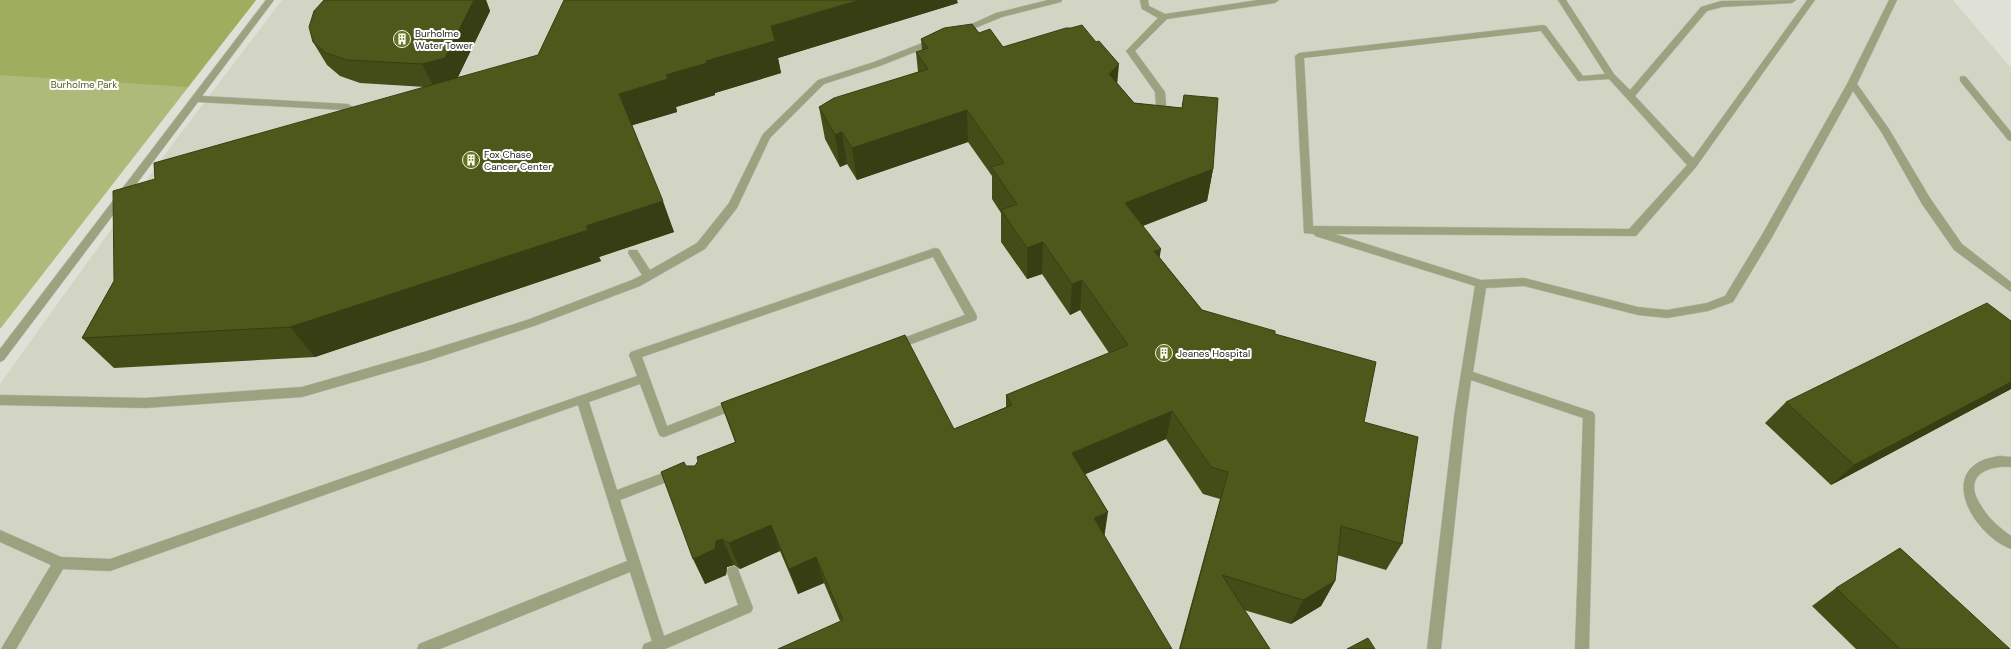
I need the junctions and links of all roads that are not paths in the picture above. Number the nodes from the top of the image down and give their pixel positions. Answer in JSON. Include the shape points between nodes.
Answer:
{"nodes":[{"id":1,"x":270,"y":0,"type":"edge"},
{"id":2,"x":1058,"y":0,"type":"edge"},
{"id":3,"x":1144,"y":0,"type":"edge"},
{"id":4,"x":1275,"y":0,"type":"edge"},
{"id":5,"x":1562,"y":0,"type":"edge"},
{"id":6,"x":1792,"y":0,"type":"edge"},
{"id":7,"x":1811,"y":0,"type":"edge"},
{"id":8,"x":1893,"y":0,"type":"edge"},
{"id":9,"x":1164,"y":17,"type":"junction"},
{"id":10,"x":1611,"y":76,"type":"junction"},
{"id":11,"x":1963,"y":79,"type":"dead end"},
{"id":12,"x":1852,"y":84,"type":"junction"},
{"id":13,"x":1630,"y":96,"type":"junction"},
{"id":14,"x":195,"y":99,"type":"junction"},
{"id":15,"x":1162,"y":119,"type":"edge"},
{"id":16,"x":349,"y":133,"type":"edge"},
{"id":17,"x":2011,"y":138,"type":"edge"},
{"id":18,"x":160,"y":165,"type":"edge"},
{"id":19,"x":145,"y":166,"type":"junction"},
{"id":20,"x":1693,"y":166,"type":"junction"},
{"id":21,"x":1308,"y":230,"type":"junction"},
{"id":22,"x":633,"y":253,"type":"dead end"},
{"id":23,"x":648,"y":276,"type":"junction"},
{"id":24,"x":1481,"y":284,"type":"junction"},
{"id":25,"x":2011,"y":288,"type":"edge"},
{"id":26,"x":884,"y":350,"type":"edge"},
{"id":27,"x":0,"y":357,"type":"edge"},
{"id":28,"x":1466,"y":374,"type":"junction"},
{"id":29,"x":644,"y":378,"type":"junction"},
{"id":30,"x":582,"y":399,"type":"junction"},
{"id":31,"x":0,"y":400,"type":"edge"},
{"id":32,"x":745,"y":402,"type":"edge"},
{"id":33,"x":2011,"y":462,"type":"edge"},
{"id":34,"x":687,"y":469,"type":"edge"},
{"id":35,"x":613,"y":497,"type":"junction"},
{"id":36,"x":0,"y":536,"type":"edge"},
{"id":37,"x":2011,"y":543,"type":"edge"},
{"id":38,"x":60,"y":563,"type":"junction"},
{"id":39,"x":634,"y":564,"type":"junction"},
{"id":40,"x":733,"y":572,"type":"edge"},
{"id":41,"x":655,"y":647,"type":"edge"},
{"id":42,"x":1438,"y":648,"type":"edge"},
{"id":43,"x":8,"y":649,"type":"edge"},
{"id":44,"x":424,"y":649,"type":"edge"},
{"id":45,"x":1582,"y":649,"type":"edge"}],
"edges":[{"from":1,"to":14,"type":"lane"},
{"from":2,"to":23,"type":"lane","via":[[999,15],[877,64],[821,82],[766,136],[733,205],[701,246]]},
{"from":3,"to":9,"type":"lane","via":[[1145,7]]},
{"from":4,"to":9,"type":"lane"},
{"from":5,"to":10,"type":"lane"},
{"from":6,"to":13,"type":"lane","via":[[1721,4],[1704,9]]},
{"from":7,"to":20,"type":"lane"},
{"from":8,"to":12,"type":"lane"},
{"from":9,"to":15,"type":"lane","via":[[1130,51],[1160,92]]},
{"from":10,"to":13,"type":"lane"},
{"from":10,"to":21,"type":"lane","via":[[1581,80],[1543,28],[1299,56]]},
{"from":11,"to":17,"type":"lane"},
{"from":12,"to":24,"type":"lane","via":[[1729,299],[1708,307],[1667,314],[1638,311],[1524,282]]},
{"from":12,"to":25,"type":"lane","via":[[1886,131],[1926,201],[1958,247]]},
{"from":13,"to":20,"type":"lane"},
{"from":14,"to":16,"type":"lane","via":[[348,107],[352,115]]},
{"from":14,"to":19,"type":"lane"},
{"from":18,"to":19,"type":"lane"},
{"from":19,"to":27,"type":"lane"},
{"from":20,"to":21,"type":"lane","via":[[1632,233]]},
{"from":21,"to":24,"type":"lane"},
{"from":22,"to":23,"type":"lane"},
{"from":23,"to":31,"type":"lane","via":[[636,283],[530,323],[302,392],[145,403]]},
{"from":24,"to":28,"type":"lane"},
{"from":26,"to":29,"type":"lane","via":[[972,317],[935,252],[635,355]]},
{"from":28,"to":42,"type":"lane"},
{"from":28,"to":45,"type":"lane","via":[[1589,416]]},
{"from":29,"to":30,"type":"lane"},
{"from":29,"to":32,"type":"lane","via":[[664,432]]},
{"from":30,"to":35,"type":"lane"},
{"from":30,"to":38,"type":"lane","via":[[110,565]]},
{"from":33,"to":37,"type":"lane","via":[[1988,462],[1976,468],[1969,478],[1968,491],[1985,522]]},
{"from":34,"to":35,"type":"lane"},
{"from":35,"to":39,"type":"lane"},
{"from":36,"to":38,"type":"lane"},
{"from":38,"to":43,"type":"lane"},
{"from":39,"to":41,"type":"lane"},
{"from":39,"to":44,"type":"lane"},
{"from":40,"to":41,"type":"lane","via":[[746,608]]}]}
